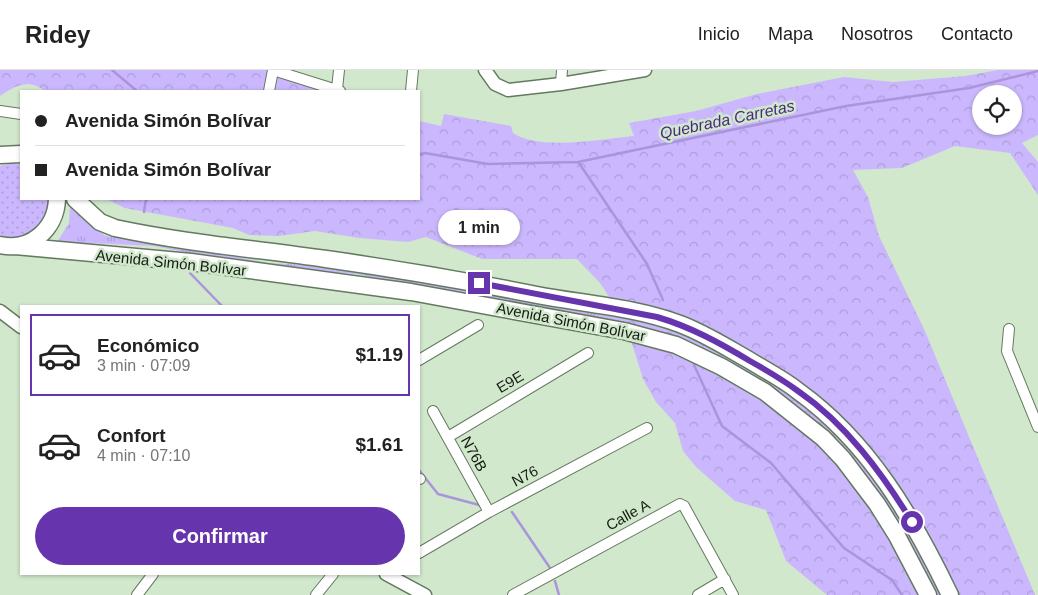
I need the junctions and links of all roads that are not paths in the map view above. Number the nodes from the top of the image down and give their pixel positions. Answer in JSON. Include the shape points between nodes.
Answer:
{"nodes":[{"id":1,"x":273,"y":70,"type":"edge"},
{"id":2,"x":339,"y":70,"type":"edge"},
{"id":3,"x":412,"y":70,"type":"edge"},
{"id":4,"x":485,"y":70,"type":"edge"},
{"id":5,"x":562,"y":70,"type":"edge"},
{"id":6,"x":639,"y":70,"type":"edge"},
{"id":7,"x":561,"y":84,"type":"junction"},
{"id":8,"x":269,"y":90,"type":"edge"},
{"id":9,"x":339,"y":90,"type":"edge"},
{"id":10,"x":411,"y":90,"type":"edge"},
{"id":11,"x":0,"y":111,"type":"edge"},
{"id":12,"x":20,"y":114,"type":"edge"},
{"id":13,"x":1,"y":154,"type":"edge"},
{"id":14,"x":20,"y":154,"type":"edge"},
{"id":15,"x":57,"y":200,"type":"edge"},
{"id":16,"x":75,"y":200,"type":"edge"},
{"id":17,"x":5,"y":246,"type":"edge"},
{"id":18,"x":0,"y":311,"type":"edge"},
{"id":19,"x":478,"y":325,"type":"dead end"},
{"id":20,"x":20,"y":326,"type":"edge"},
{"id":21,"x":1009,"y":329,"type":"dead end"},
{"id":22,"x":588,"y":353,"type":"dead end"},
{"id":23,"x":420,"y":359,"type":"edge"},
{"id":24,"x":433,"y":411,"type":"dead end"},
{"id":25,"x":1038,"y":427,"type":"edge"},
{"id":26,"x":647,"y":428,"type":"dead end"},
{"id":27,"x":448,"y":437,"type":"junction"},
{"id":28,"x":489,"y":512,"type":"junction"},
{"id":29,"x":420,"y":552,"type":"edge"},
{"id":30,"x":152,"y":575,"type":"edge"},
{"id":31,"x":332,"y":575,"type":"edge"},
{"id":32,"x":388,"y":575,"type":"edge"},
{"id":33,"x":725,"y":579,"type":"junction"},
{"id":34,"x":137,"y":595,"type":"edge"},
{"id":35,"x":316,"y":595,"type":"edge"},
{"id":36,"x":425,"y":595,"type":"edge"},
{"id":37,"x":513,"y":595,"type":"edge"},
{"id":38,"x":698,"y":595,"type":"edge"},
{"id":39,"x":733,"y":595,"type":"edge"},
{"id":40,"x":928,"y":595,"type":"edge"},
{"id":41,"x":950,"y":595,"type":"edge"}],
"edges":[{"from":1,"to":8,"type":"street"},
{"from":1,"to":9,"type":"street"},
{"from":2,"to":9,"type":"street"},
{"from":3,"to":10,"type":"street"},
{"from":4,"to":7,"type":"street","via":[[495,84],[508,90]]},
{"from":5,"to":7,"type":"street"},
{"from":6,"to":7,"type":"street"},
{"from":11,"to":12,"type":"street"},
{"from":13,"to":14,"type":"highway"},
{"from":15,"to":17,"type":"highway","name":"Avenida Simón Bolívar","via":[[55,214],[40,236],[28,243]]},
{"from":16,"to":41,"type":"highway","name":"Avenida Simón Bolívar","via":[[100,222],[127,230],[225,247],[405,271],[681,324],[714,339],[800,391],[839,426],[877,468],[898,498]]},
{"from":17,"to":40,"type":"highway","name":"Avenida Simón Bolívar","via":[[191,262],[411,292],[624,331],[676,344],[784,405],[843,458],[892,528]]},
{"from":18,"to":20,"type":"street"},
{"from":19,"to":23,"type":"street"},
{"from":21,"to":25,"type":"street","via":[[1007,351]]},
{"from":22,"to":27,"type":"street","name":"E9E"},
{"from":24,"to":27,"type":"street","name":"N76B"},
{"from":26,"to":28,"type":"street","name":"N76"},
{"from":27,"to":28,"type":"street","name":"N76B"},
{"from":28,"to":29,"type":"street","name":"N76"},
{"from":30,"to":34,"type":"street"},
{"from":31,"to":35,"type":"street"},
{"from":32,"to":36,"type":"street"},
{"from":33,"to":37,"type":"street","name":"Calle A","via":[[680,504]]},
{"from":33,"to":38,"type":"street"},
{"from":33,"to":39,"type":"street","name":"Calle A"}]}
